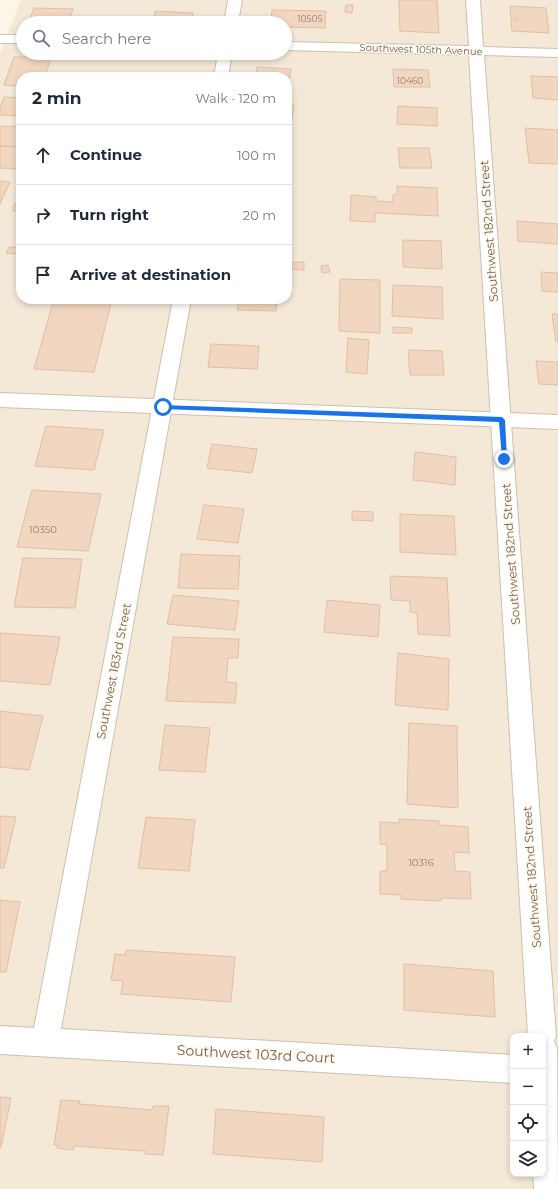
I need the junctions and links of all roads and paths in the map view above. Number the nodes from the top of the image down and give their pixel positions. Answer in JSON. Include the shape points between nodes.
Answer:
{"nodes":[{"id":1,"x":235,"y":0,"type":"edge"},
{"id":2,"x":473,"y":0,"type":"edge"},
{"id":3,"x":232,"y":16,"type":"edge"},
{"id":4,"x":0,"y":39,"type":"edge"},
{"id":5,"x":16,"y":39,"type":"edge"},
{"id":6,"x":292,"y":46,"type":"edge"},
{"id":7,"x":477,"y":51,"type":"junction"},
{"id":8,"x":558,"y":53,"type":"edge"},
{"id":9,"x":224,"y":60,"type":"edge"},
{"id":10,"x":222,"y":72,"type":"edge"},
{"id":11,"x":181,"y":304,"type":"edge"},
{"id":12,"x":0,"y":400,"type":"edge"},
{"id":13,"x":163,"y":407,"type":"junction"},
{"id":14,"x":502,"y":420,"type":"junction"},
{"id":15,"x":558,"y":422,"type":"edge"},
{"id":16,"x":542,"y":1033,"type":"edge"},
{"id":17,"x":0,"y":1040,"type":"edge"},
{"id":18,"x":45,"y":1042,"type":"junction"},
{"id":19,"x":510,"y":1068,"type":"edge"},
{"id":20,"x":544,"y":1069,"type":"edge"},
{"id":21,"x":549,"y":1189,"type":"edge"}],
"edges":[{"from":1,"to":3,"type":"street"},
{"from":2,"to":7,"type":"street","name":"Southwest 182nd Street"},
{"from":4,"to":5,"type":"street"},
{"from":6,"to":7,"type":"street","name":"Southwest 105th Avenue"},
{"from":7,"to":8,"type":"street","name":"Southwest 105th Avenue"},
{"from":7,"to":14,"type":"street","name":"Southwest 182nd Street"},
{"from":9,"to":10,"type":"street"},
{"from":11,"to":13,"type":"street","name":"Southwest 183rd Street"},
{"from":12,"to":13,"type":"street"},
{"from":13,"to":14,"type":"street"},
{"from":13,"to":18,"type":"street","name":"Southwest 183rd Street"},
{"from":14,"to":15,"type":"street"},
{"from":14,"to":16,"type":"street","name":"Southwest 182nd Street"},
{"from":17,"to":18,"type":"street","name":"Southwest 103rd Court"},
{"from":18,"to":19,"type":"street","name":"Southwest 103rd Court"},
{"from":20,"to":21,"type":"street"}]}
